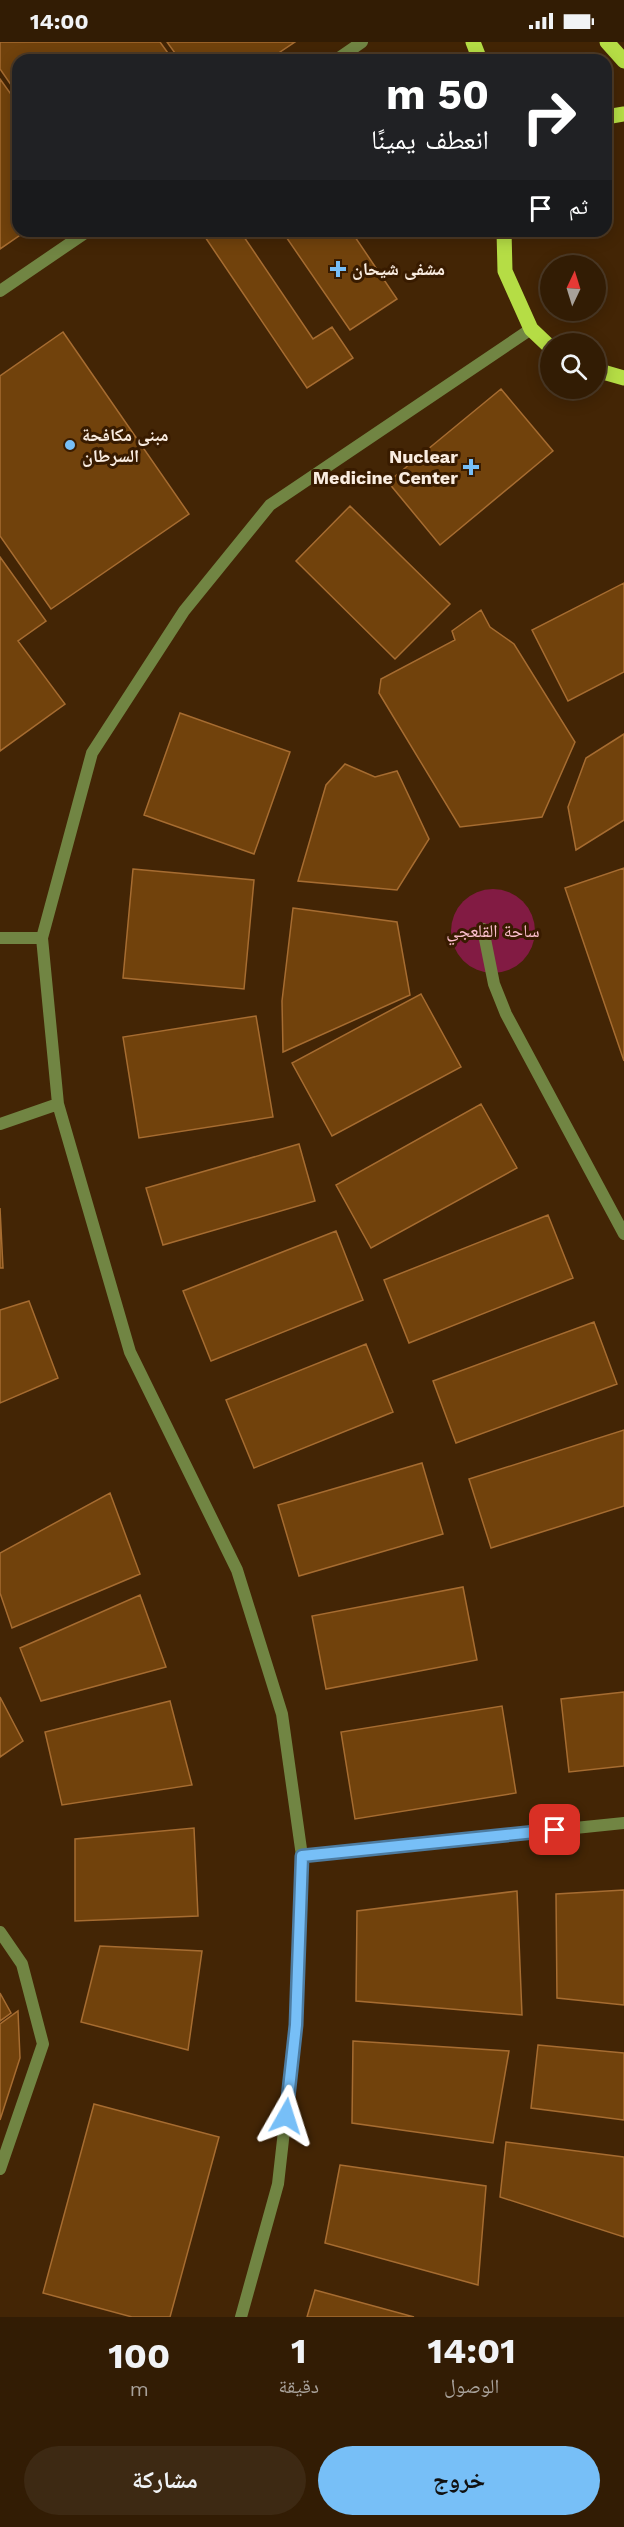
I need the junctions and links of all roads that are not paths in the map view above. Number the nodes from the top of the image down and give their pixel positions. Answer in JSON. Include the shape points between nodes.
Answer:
{"nodes":[{"id":1,"x":362,"y":42,"type":"edge"},
{"id":2,"x":606,"y":42,"type":"edge"},
{"id":3,"x":345,"y":54,"type":"edge"},
{"id":4,"x":624,"y":61,"type":"edge"},
{"id":5,"x":79,"y":237,"type":"edge"},
{"id":6,"x":504,"y":237,"type":"edge"},
{"id":7,"x":0,"y":291,"type":"edge"},
{"id":8,"x":531,"y":329,"type":"junction"},
{"id":9,"x":540,"y":338,"type":"edge"},
{"id":10,"x":606,"y":373,"type":"edge"},
{"id":11,"x":624,"y":378,"type":"edge"},
{"id":12,"x":483,"y":929,"type":"dead end"},
{"id":13,"x":0,"y":938,"type":"edge"},
{"id":14,"x":42,"y":938,"type":"junction"},
{"id":15,"x":58,"y":1104,"type":"junction"},
{"id":16,"x":0,"y":1124,"type":"edge"},
{"id":17,"x":624,"y":1234,"type":"edge"},
{"id":18,"x":624,"y":1823,"type":"edge"},
{"id":19,"x":302,"y":1856,"type":"junction"},
{"id":20,"x":0,"y":1932,"type":"edge"},
{"id":21,"x":0,"y":2169,"type":"edge"},
{"id":22,"x":241,"y":2317,"type":"edge"}],
"edges":[{"from":1,"to":3,"type":"street"},
{"from":2,"to":4,"type":"main road"},
{"from":5,"to":7,"type":"street"},
{"from":6,"to":8,"type":"main road","via":[[506,271]]},
{"from":8,"to":9,"type":"main road"},
{"from":8,"to":14,"type":"street","via":[[270,506],[191,602],[92,753]]},
{"from":10,"to":11,"type":"main road"},
{"from":12,"to":17,"type":"street","via":[[494,984],[506,1014]]},
{"from":13,"to":14,"type":"street"},
{"from":14,"to":15,"type":"street"},
{"from":15,"to":16,"type":"street"},
{"from":15,"to":19,"type":"street","via":[[130,1352],[237,1570],[282,1714]]},
{"from":18,"to":19,"type":"street"},
{"from":19,"to":22,"type":"street","via":[[296,2025],[278,2184]]},
{"from":20,"to":21,"type":"street","via":[[22,1964],[44,2044]]}]}
